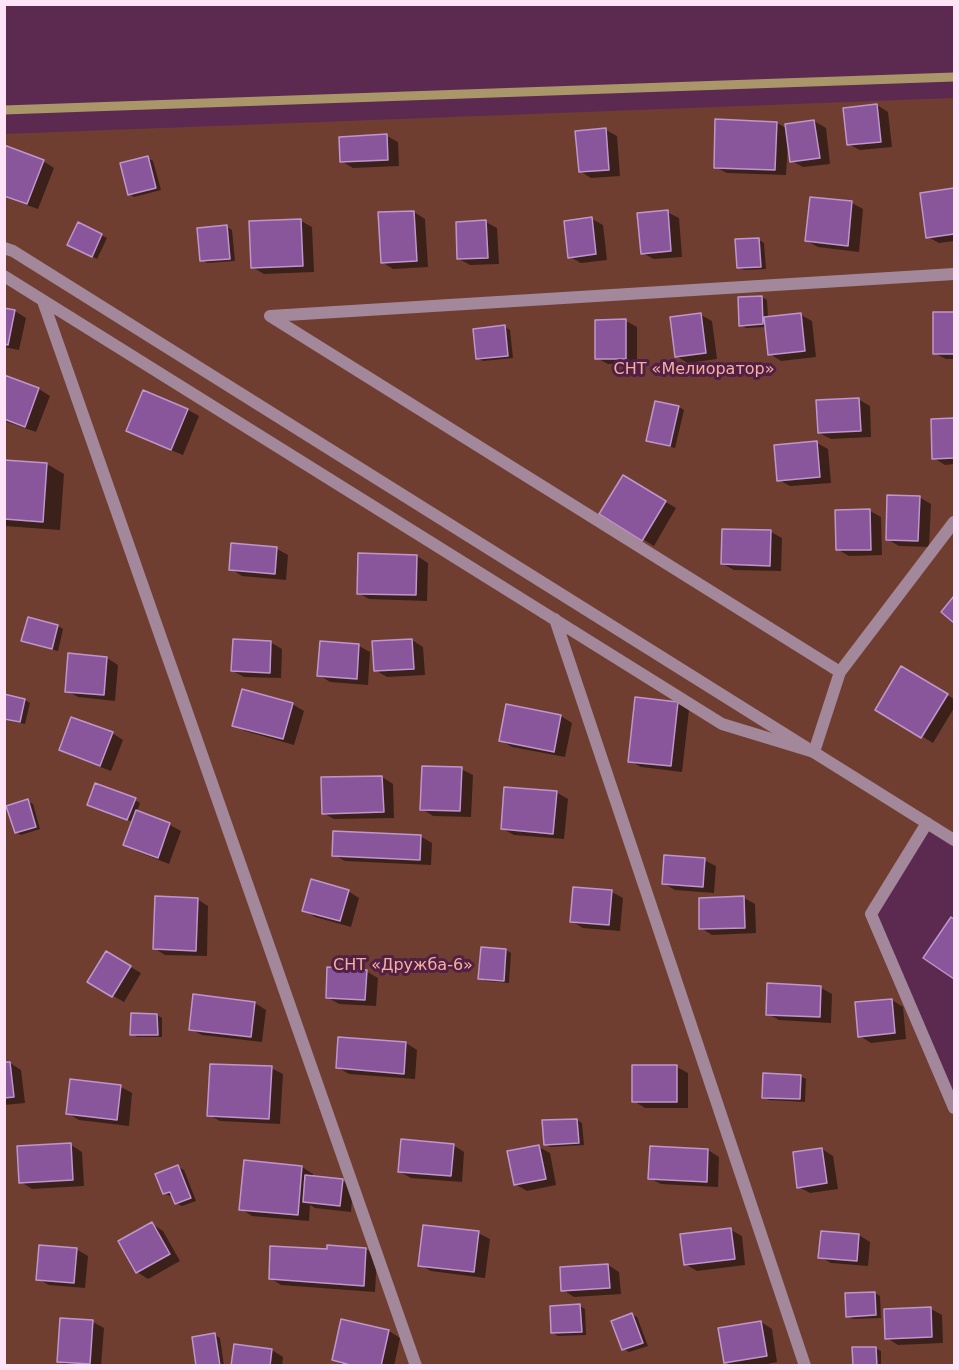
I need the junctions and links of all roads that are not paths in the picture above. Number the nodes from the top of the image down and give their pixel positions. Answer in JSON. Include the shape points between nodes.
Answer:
{"nodes":[{"id":1,"x":4,"y":248,"type":"edge"},
{"id":2,"x":954,"y":274,"type":"edge"},
{"id":3,"x":4,"y":276,"type":"edge"},
{"id":4,"x":43,"y":301,"type":"junction"},
{"id":5,"x":954,"y":522,"type":"edge"},
{"id":6,"x":555,"y":619,"type":"junction"},
{"id":7,"x":840,"y":672,"type":"junction"},
{"id":8,"x":814,"y":752,"type":"junction"},
{"id":9,"x":927,"y":823,"type":"junction"},
{"id":10,"x":954,"y":840,"type":"edge"},
{"id":11,"x":954,"y":1108,"type":"edge"},
{"id":12,"x":416,"y":1365,"type":"edge"},
{"id":13,"x":805,"y":1365,"type":"edge"}],
"edges":[{"from":1,"to":8,"type":"street"},
{"from":2,"to":7,"type":"street","via":[[270,316]]},
{"from":3,"to":4,"type":"street"},
{"from":4,"to":6,"type":"street"},
{"from":4,"to":12,"type":"street"},
{"from":5,"to":7,"type":"street"},
{"from":6,"to":8,"type":"street","via":[[722,724]]},
{"from":6,"to":13,"type":"street"},
{"from":7,"to":8,"type":"street"},
{"from":8,"to":9,"type":"street"},
{"from":9,"to":10,"type":"street"},
{"from":9,"to":11,"type":"street","via":[[871,914]]}]}
